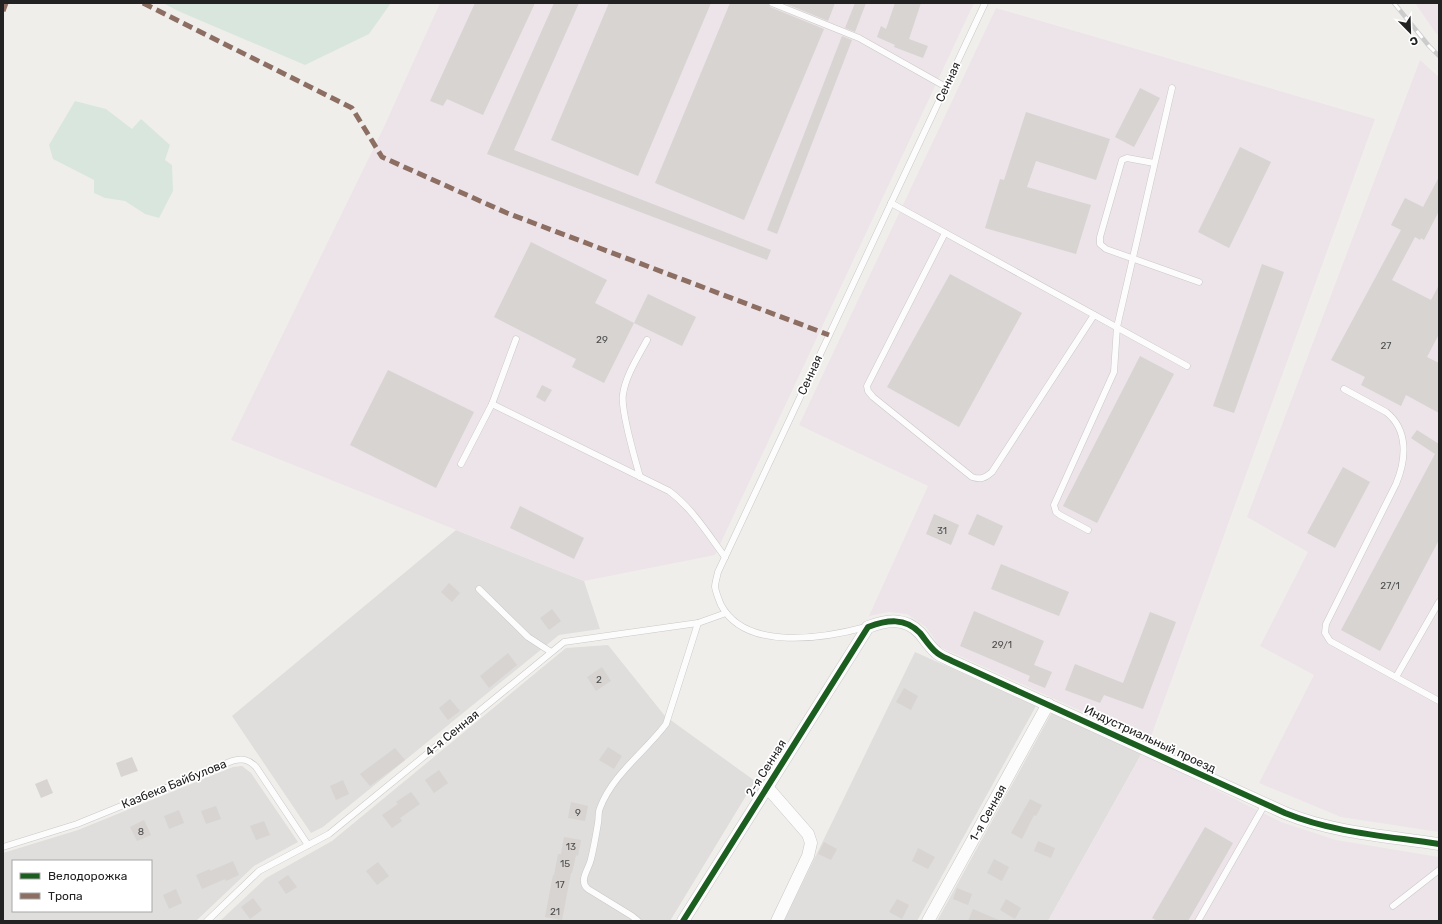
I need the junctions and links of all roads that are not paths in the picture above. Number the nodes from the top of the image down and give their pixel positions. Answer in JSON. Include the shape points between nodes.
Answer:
{"nodes":[{"id":1,"x":772,"y":3,"type":"edge"},
{"id":2,"x":985,"y":3,"type":"edge"},
{"id":3,"x":946,"y":87,"type":"junction"},
{"id":4,"x":1172,"y":88,"type":"dead end"},
{"id":5,"x":1154,"y":163,"type":"junction"},
{"id":6,"x":891,"y":203,"type":"junction"},
{"id":7,"x":945,"y":233,"type":"junction"},
{"id":8,"x":1133,"y":258,"type":"junction"},
{"id":9,"x":1199,"y":282,"type":"dead end"},
{"id":10,"x":1094,"y":315,"type":"junction"},
{"id":11,"x":1117,"y":327,"type":"junction"},
{"id":12,"x":516,"y":339,"type":"dead end"},
{"id":13,"x":647,"y":340,"type":"dead end"},
{"id":14,"x":1187,"y":366,"type":"dead end"},
{"id":15,"x":1344,"y":389,"type":"dead end"},
{"id":16,"x":492,"y":404,"type":"junction"},
{"id":17,"x":461,"y":464,"type":"dead end"},
{"id":18,"x":640,"y":477,"type":"junction"},
{"id":19,"x":1088,"y":530,"type":"dead end"},
{"id":20,"x":725,"y":556,"type":"junction"},
{"id":21,"x":479,"y":589,"type":"dead end"},
{"id":22,"x":1439,"y":602,"type":"edge"},
{"id":23,"x":726,"y":613,"type":"junction"},
{"id":24,"x":698,"y":623,"type":"junction"},
{"id":25,"x":868,"y":627,"type":"junction"},
{"id":26,"x":551,"y":652,"type":"junction"},
{"id":27,"x":1396,"y":677,"type":"junction"},
{"id":28,"x":1439,"y":700,"type":"edge"},
{"id":29,"x":1048,"y":704,"type":"junction"},
{"id":30,"x":767,"y":787,"type":"junction"},
{"id":31,"x":1265,"y":804,"type":"junction"},
{"id":32,"x":1439,"y":844,"type":"edge"},
{"id":33,"x":308,"y":845,"type":"junction"},
{"id":34,"x":3,"y":847,"type":"edge"},
{"id":35,"x":1439,"y":870,"type":"edge"},
{"id":36,"x":1393,"y":906,"type":"dead end"},
{"id":37,"x":207,"y":921,"type":"edge"},
{"id":38,"x":638,"y":921,"type":"edge"},
{"id":39,"x":683,"y":921,"type":"edge"},
{"id":40,"x":777,"y":921,"type":"edge"},
{"id":41,"x":928,"y":921,"type":"edge"},
{"id":42,"x":1198,"y":921,"type":"edge"}],
"edges":[{"from":1,"to":3,"type":"lane","via":[[859,38]]},
{"from":2,"to":3,"type":"lane","name":"Сенная"},
{"from":3,"to":6,"type":"lane","name":"Сенная"},
{"from":4,"to":5,"type":"lane"},
{"from":5,"to":8,"type":"lane"},
{"from":5,"to":8,"type":"lane","via":[[1128,158],[1122,160],[1100,237],[1103,247]]},
{"from":6,"to":7,"type":"lane"},
{"from":6,"to":20,"type":"lane","name":"Сенная"},
{"from":7,"to":10,"type":"lane"},
{"from":7,"to":10,"type":"lane","via":[[869,382],[868,391],[972,477],[979,480],[992,472]]},
{"from":8,"to":9,"type":"lane"},
{"from":8,"to":11,"type":"lane"},
{"from":10,"to":11,"type":"lane"},
{"from":11,"to":14,"type":"lane"},
{"from":11,"to":19,"type":"lane","via":[[1114,372],[1054,505],[1060,515]]},
{"from":12,"to":16,"type":"lane"},
{"from":13,"to":18,"type":"lane","via":[[622,396]]},
{"from":15,"to":27,"type":"lane","via":[[1392,416],[1402,438],[1404,460],[1396,484],[1326,624],[1325,633],[1330,641]]},
{"from":16,"to":17,"type":"lane"},
{"from":16,"to":18,"type":"lane"},
{"from":18,"to":20,"type":"lane","via":[[669,491],[680,500]]},
{"from":20,"to":23,"type":"lane","name":"Сенная","via":[[715,587]]},
{"from":21,"to":26,"type":"lane","via":[[528,637]]},
{"from":22,"to":27,"type":"lane"},
{"from":23,"to":24,"type":"lane","name":"4-я Сенная"},
{"from":23,"to":25,"type":"lane","name":"Сенная","via":[[739,625],[780,638],[814,637]]},
{"from":24,"to":26,"type":"lane","name":"4-я Сенная","via":[[564,642]]},
{"from":24,"to":38,"type":"lane","via":[[666,724],[604,798],[599,810],[589,866],[583,881],[588,889]]},
{"from":25,"to":29,"type":"street","name":"Индустриальный проезд","via":[[878,623],[903,622],[912,625],[937,653]]},
{"from":25,"to":30,"type":"street","name":"2-я Сенная"},
{"from":26,"to":33,"type":"lane","name":"4-я Сенная","via":[[329,834]]},
{"from":27,"to":28,"type":"lane"},
{"from":29,"to":31,"type":"street","name":"Индустриальный проезд"},
{"from":29,"to":41,"type":"street","name":"1-я Сенная"},
{"from":30,"to":39,"type":"street","name":"2-я Сенная"},
{"from":30,"to":40,"type":"street","via":[[808,834],[811,843],[808,856]]},
{"from":31,"to":32,"type":"street","name":"Индустриальный проезд","via":[[1307,822]]},
{"from":31,"to":42,"type":"lane"},
{"from":33,"to":34,"type":"lane","name":"Казбека Байбулова","via":[[256,767],[244,759],[232,761],[77,824]]},
{"from":33,"to":37,"type":"lane","name":"4-я Сенная","via":[[259,871]]},
{"from":35,"to":36,"type":"lane"}]}
